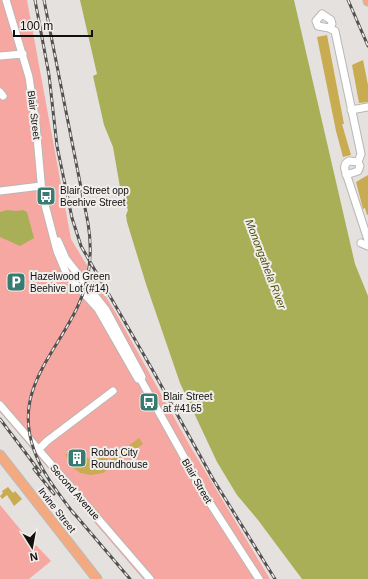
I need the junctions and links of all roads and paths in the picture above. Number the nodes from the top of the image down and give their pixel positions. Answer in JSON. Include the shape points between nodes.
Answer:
{"nodes":[{"id":1,"x":6,"y":0,"type":"edge"},
{"id":2,"x":329,"y":28,"type":"dead end"},
{"id":3,"x":23,"y":54,"type":"junction"},
{"id":4,"x":0,"y":56,"type":"edge"},
{"id":5,"x":368,"y":107,"type":"edge"},
{"id":6,"x":351,"y":110,"type":"junction"},
{"id":7,"x":358,"y":162,"type":"junction"},
{"id":8,"x":359,"y":169,"type":"junction"},
{"id":9,"x":368,"y":169,"type":"edge"},
{"id":10,"x":346,"y":175,"type":"junction"},
{"id":11,"x":41,"y":186,"type":"junction"},
{"id":12,"x":0,"y":191,"type":"edge"},
{"id":13,"x":366,"y":243,"type":"edge"},
{"id":14,"x":113,"y":391,"type":"dead end"},
{"id":15,"x":0,"y":405,"type":"edge"},
{"id":16,"x":38,"y":450,"type":"junction"},
{"id":17,"x":0,"y":455,"type":"edge"},
{"id":18,"x":97,"y":579,"type":"edge"},
{"id":19,"x":150,"y":579,"type":"edge"},
{"id":20,"x":259,"y":579,"type":"edge"}],
"edges":[{"from":1,"to":3,"type":"street","name":"Blair Street"},
{"from":2,"to":6,"type":"street","via":[[335,31]]},
{"from":3,"to":4,"type":"street"},
{"from":3,"to":11,"type":"street","name":"Blair Street","via":[[36,125]]},
{"from":5,"to":6,"type":"street"},
{"from":6,"to":7,"type":"street","via":[[361,154]]},
{"from":7,"to":8,"type":"street"},
{"from":7,"to":10,"type":"street","via":[[352,160],[345,164]]},
{"from":8,"to":9,"type":"street"},
{"from":8,"to":10,"type":"street"},
{"from":10,"to":13,"type":"street"},
{"from":11,"to":12,"type":"street"},
{"from":11,"to":20,"type":"street","name":"Blair Street","via":[[52,235],[67,275],[98,309],[208,500]]},
{"from":14,"to":16,"type":"street"},
{"from":15,"to":16,"type":"street","name":"Second Avenue"},
{"from":16,"to":19,"type":"street","name":"Second Avenue"},
{"from":17,"to":18,"type":"main road","name":"Irvine Street"}]}
